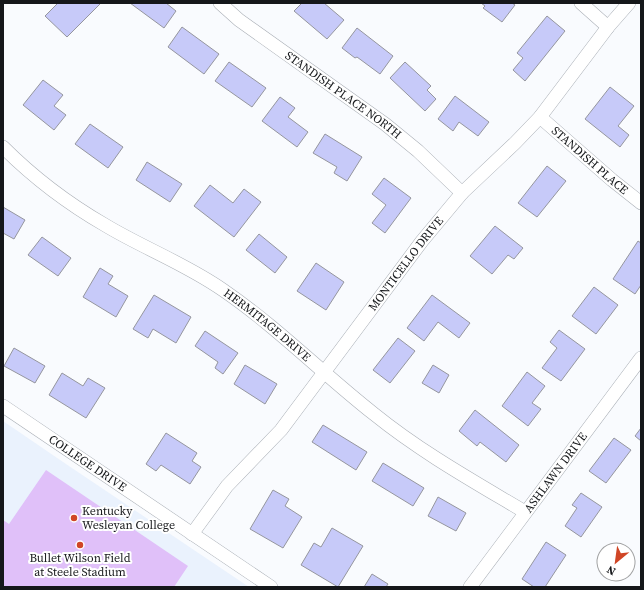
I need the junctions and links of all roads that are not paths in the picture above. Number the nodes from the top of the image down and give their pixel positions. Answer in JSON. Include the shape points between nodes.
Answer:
{"nodes":[{"id":1,"x":220,"y":3,"type":"edge"},
{"id":2,"x":581,"y":3,"type":"edge"},
{"id":3,"x":629,"y":3,"type":"edge"},
{"id":4,"x":608,"y":27,"type":"junction"},
{"id":5,"x":540,"y":117,"type":"junction"},
{"id":6,"x":3,"y":147,"type":"edge"},
{"id":7,"x":462,"y":193,"type":"junction"},
{"id":8,"x":641,"y":203,"type":"edge"},
{"id":9,"x":641,"y":358,"type":"edge"},
{"id":10,"x":325,"y":373,"type":"junction"},
{"id":11,"x":3,"y":406,"type":"edge"},
{"id":12,"x":525,"y":512,"type":"junction"},
{"id":13,"x":192,"y":534,"type":"junction"},
{"id":14,"x":271,"y":587,"type":"edge"},
{"id":15,"x":470,"y":587,"type":"edge"}],
"edges":[{"from":1,"to":7,"type":"street","name":"STANDISH PLACE NORTH","via":[[239,20],[384,124],[418,151]]},
{"from":2,"to":4,"type":"street"},
{"from":3,"to":4,"type":"street","name":"MONTICELLO DRIVE"},
{"from":4,"to":5,"type":"street","name":"MONTICELLO DRIVE"},
{"from":5,"to":7,"type":"street","name":"MONTICELLO DRIVE"},
{"from":5,"to":8,"type":"street","name":"STANDISH PLACE"},
{"from":6,"to":10,"type":"street","name":"HERMITAGE DRIVE","via":[[61,198],[222,289],[261,318]]},
{"from":7,"to":10,"type":"street","name":"MONTICELLO DRIVE","via":[[422,240]]},
{"from":9,"to":12,"type":"street","name":"ASHLAWN DRIVE"},
{"from":10,"to":12,"type":"street","name":"HERMITAGE DRIVE","via":[[407,439]]},
{"from":10,"to":13,"type":"street","name":"MONTICELLO DRIVE","via":[[281,430],[227,486]]},
{"from":11,"to":13,"type":"street","name":"COLLEGE DRIVE"},
{"from":12,"to":15,"type":"street","name":"ASHLAWN DRIVE"},
{"from":13,"to":14,"type":"street","name":"COLLEGE DRIVE"}]}
